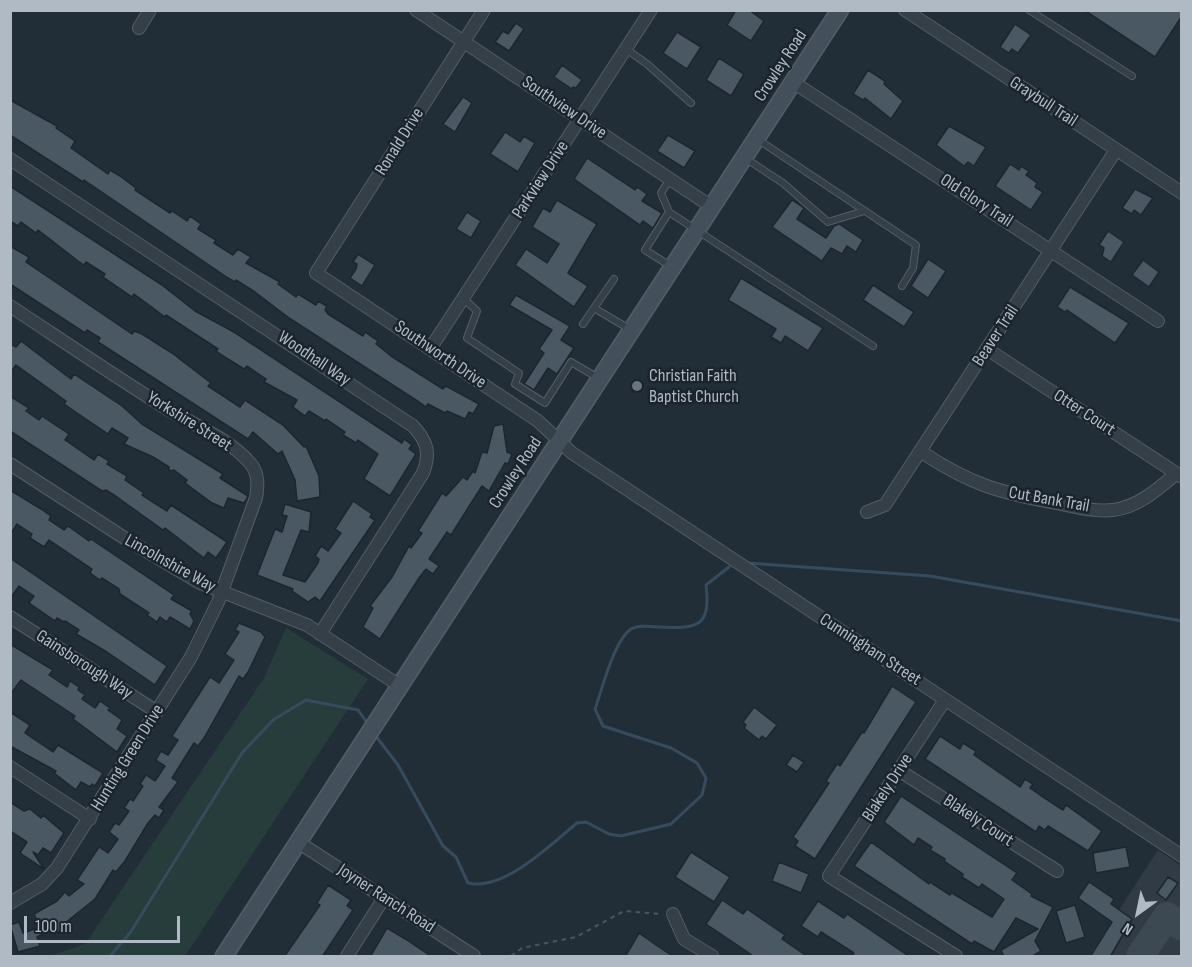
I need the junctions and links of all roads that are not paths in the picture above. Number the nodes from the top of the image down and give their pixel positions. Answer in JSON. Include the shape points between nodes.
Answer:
{"nodes":[{"id":1,"x":150,"y":10,"type":"edge"},
{"id":2,"x":416,"y":10,"type":"edge"},
{"id":3,"x":484,"y":10,"type":"edge"},
{"id":4,"x":651,"y":10,"type":"edge"},
{"id":5,"x":840,"y":10,"type":"edge"},
{"id":6,"x":905,"y":10,"type":"edge"},
{"id":7,"x":1029,"y":10,"type":"edge"},
{"id":8,"x":138,"y":28,"type":"dead end"},
{"id":9,"x":463,"y":41,"type":"junction"},
{"id":10,"x":626,"y":50,"type":"junction"},
{"id":11,"x":1132,"y":76,"type":"dead end"},
{"id":12,"x":794,"y":82,"type":"junction"},
{"id":13,"x":691,"y":103,"type":"dead end"},
{"id":14,"x":580,"y":119,"type":"junction"},
{"id":15,"x":756,"y":139,"type":"junction"},
{"id":16,"x":1116,"y":150,"type":"junction"},
{"id":17,"x":744,"y":158,"type":"junction"},
{"id":18,"x":10,"y":159,"type":"edge"},
{"id":19,"x":670,"y":178,"type":"junction"},
{"id":20,"x":1182,"y":193,"type":"edge"},
{"id":21,"x":712,"y":207,"type":"junction"},
{"id":22,"x":864,"y":211,"type":"junction"},
{"id":23,"x":669,"y":212,"type":"junction"},
{"id":24,"x":697,"y":230,"type":"junction"},
{"id":25,"x":1051,"y":250,"type":"junction"},
{"id":26,"x":673,"y":268,"type":"junction"},
{"id":27,"x":316,"y":273,"type":"joint"},
{"id":28,"x":614,"y":279,"type":"dead end"},
{"id":29,"x":902,"y":286,"type":"dead end"},
{"id":30,"x":464,"y":298,"type":"junction"},
{"id":31,"x":10,"y":306,"type":"edge"},
{"id":32,"x":594,"y":308,"type":"junction"},
{"id":33,"x":1158,"y":321,"type":"dead end"},
{"id":34,"x":583,"y":324,"type":"dead end"},
{"id":35,"x":632,"y":330,"type":"junction"},
{"id":36,"x":873,"y":346,"type":"dead end"},
{"id":37,"x":430,"y":349,"type":"junction"},
{"id":38,"x":987,"y":349,"type":"junction"},
{"id":39,"x":600,"y":379,"type":"junction"},
{"id":40,"x":559,"y":442,"type":"junction"},
{"id":41,"x":920,"y":451,"type":"junction"},
{"id":42,"x":10,"y":464,"type":"edge"},
{"id":43,"x":1179,"y":475,"type":"edge"},
{"id":44,"x":867,"y":512,"type":"dead end"},
{"id":45,"x":222,"y":593,"type":"junction"},
{"id":46,"x":10,"y":617,"type":"edge"},
{"id":47,"x":320,"y":634,"type":"junction"},
{"id":48,"x":400,"y":686,"type":"junction"},
{"id":49,"x":945,"y":700,"type":"junction"},
{"id":50,"x":156,"y":712,"type":"junction"},
{"id":51,"x":10,"y":767,"type":"edge"},
{"id":52,"x":900,"y":771,"type":"junction"},
{"id":53,"x":90,"y":819,"type":"junction"},
{"id":54,"x":298,"y":842,"type":"junction"},
{"id":55,"x":1182,"y":856,"type":"edge"},
{"id":56,"x":1056,"y":871,"type":"dead end"},
{"id":57,"x":384,"y":898,"type":"junction"},
{"id":58,"x":10,"y":903,"type":"edge"},
{"id":59,"x":673,"y":915,"type":"road end"},
{"id":60,"x":224,"y":957,"type":"edge"},
{"id":61,"x":346,"y":957,"type":"edge"},
{"id":62,"x":474,"y":957,"type":"edge"},
{"id":63,"x":712,"y":957,"type":"edge"},
{"id":64,"x":956,"y":957,"type":"edge"}],
"edges":[{"from":1,"to":8,"type":"street"},
{"from":2,"to":9,"type":"street","name":"Southview Drive"},
{"from":3,"to":9,"type":"street","name":"Ronald Drive"},
{"from":4,"to":10,"type":"street","name":"Parkview Drive"},
{"from":5,"to":12,"type":"main road","name":"Crowley Road"},
{"from":6,"to":16,"type":"street","name":"Graybull Trail"},
{"from":7,"to":11,"type":"lane"},
{"from":9,"to":14,"type":"street","name":"Southview Drive"},
{"from":9,"to":27,"type":"street","name":"Ronald Drive"},
{"from":10,"to":13,"type":"lane"},
{"from":10,"to":14,"type":"street","name":"Parkview Drive"},
{"from":12,"to":15,"type":"main road","name":"Crowley Road"},
{"from":12,"to":25,"type":"street","name":"Old Glory Trail"},
{"from":14,"to":19,"type":"street","name":"Southview Drive"},
{"from":14,"to":30,"type":"street","name":"Parkview Drive"},
{"from":15,"to":17,"type":"main road","name":"Crowley Road"},
{"from":15,"to":22,"type":"lane"},
{"from":16,"to":20,"type":"street","name":"Graybull Trail"},
{"from":16,"to":25,"type":"street","name":"Beaver Trail"},
{"from":17,"to":21,"type":"main road","name":"Crowley Road"},
{"from":17,"to":22,"type":"lane","via":[[783,183],[828,222]]},
{"from":18,"to":47,"type":"street","name":"Woodhall Way","via":[[413,426],[427,443],[423,473]]},
{"from":19,"to":21,"type":"street","name":"Southview Drive"},
{"from":19,"to":23,"type":"lane","via":[[661,194]]},
{"from":21,"to":24,"type":"main road","name":"Crowley Road"},
{"from":22,"to":29,"type":"lane","via":[[916,245],[913,268]]},
{"from":23,"to":24,"type":"lane"},
{"from":23,"to":26,"type":"lane","via":[[645,250]]},
{"from":24,"to":26,"type":"main road","name":"Crowley Road"},
{"from":24,"to":36,"type":"lane"},
{"from":25,"to":33,"type":"street","name":"Old Glory Trail"},
{"from":25,"to":38,"type":"street","name":"Beaver Trail"},
{"from":26,"to":35,"type":"main road","name":"Crowley Road"},
{"from":27,"to":37,"type":"street","name":"Southworth Drive"},
{"from":28,"to":32,"type":"lane"},
{"from":30,"to":37,"type":"street","name":"Parkview Drive"},
{"from":30,"to":39,"type":"lane","via":[[477,311],[467,338],[519,373],[515,384],[545,402],[571,362]]},
{"from":31,"to":45,"type":"street","name":"Yorkshire Street","via":[[208,431],[251,464],[258,486],[256,498]]},
{"from":32,"to":34,"type":"lane"},
{"from":32,"to":35,"type":"lane"},
{"from":35,"to":39,"type":"main road","name":"Crowley Road"},
{"from":37,"to":40,"type":"street","name":"Southworth Drive","via":[[538,421]]},
{"from":38,"to":41,"type":"street","name":"Beaver Trail"},
{"from":38,"to":43,"type":"street","name":"Otter Court"},
{"from":39,"to":40,"type":"main road","name":"Crowley Road"},
{"from":40,"to":48,"type":"main road","name":"Crowley Road"},
{"from":40,"to":49,"type":"street","name":"Cunningham Street"},
{"from":41,"to":43,"type":"street","name":"Cut Bank Trail","via":[[979,485],[1014,496],[1094,509],[1114,510],[1136,502]]},
{"from":41,"to":44,"type":"street","name":"Beaver Trail","via":[[885,505]]},
{"from":42,"to":45,"type":"street","name":"Lincolnshire Way","via":[[126,539]]},
{"from":45,"to":47,"type":"street","name":"Lincolnshire Way","via":[[285,616]]},
{"from":45,"to":50,"type":"street","name":"Hunting Green Drive","via":[[191,657]]},
{"from":46,"to":50,"type":"street","name":"Gainsborough Way"},
{"from":47,"to":48,"type":"street","name":"Lincolnshire Way"},
{"from":48,"to":54,"type":"main road","name":"Crowley Road"},
{"from":49,"to":52,"type":"street","name":"Blakely Drive"},
{"from":49,"to":55,"type":"street","name":"Cunningham Street"},
{"from":50,"to":53,"type":"street","name":"Hunting Green Drive"},
{"from":51,"to":53,"type":"street"},
{"from":52,"to":56,"type":"street","name":"Blakely Court"},
{"from":52,"to":64,"type":"street","name":"Blakely Drive","via":[[829,876]]},
{"from":53,"to":58,"type":"street","name":"Hunting Green Drive","via":[[42,884]]},
{"from":54,"to":57,"type":"street","name":"Joyner Ranch Road"},
{"from":54,"to":60,"type":"main road","name":"Crowley Road"},
{"from":57,"to":61,"type":"street"},
{"from":57,"to":62,"type":"street","name":"Joyner Ranch Road"},
{"from":59,"to":63,"type":"street","via":[[684,939]]}]}
